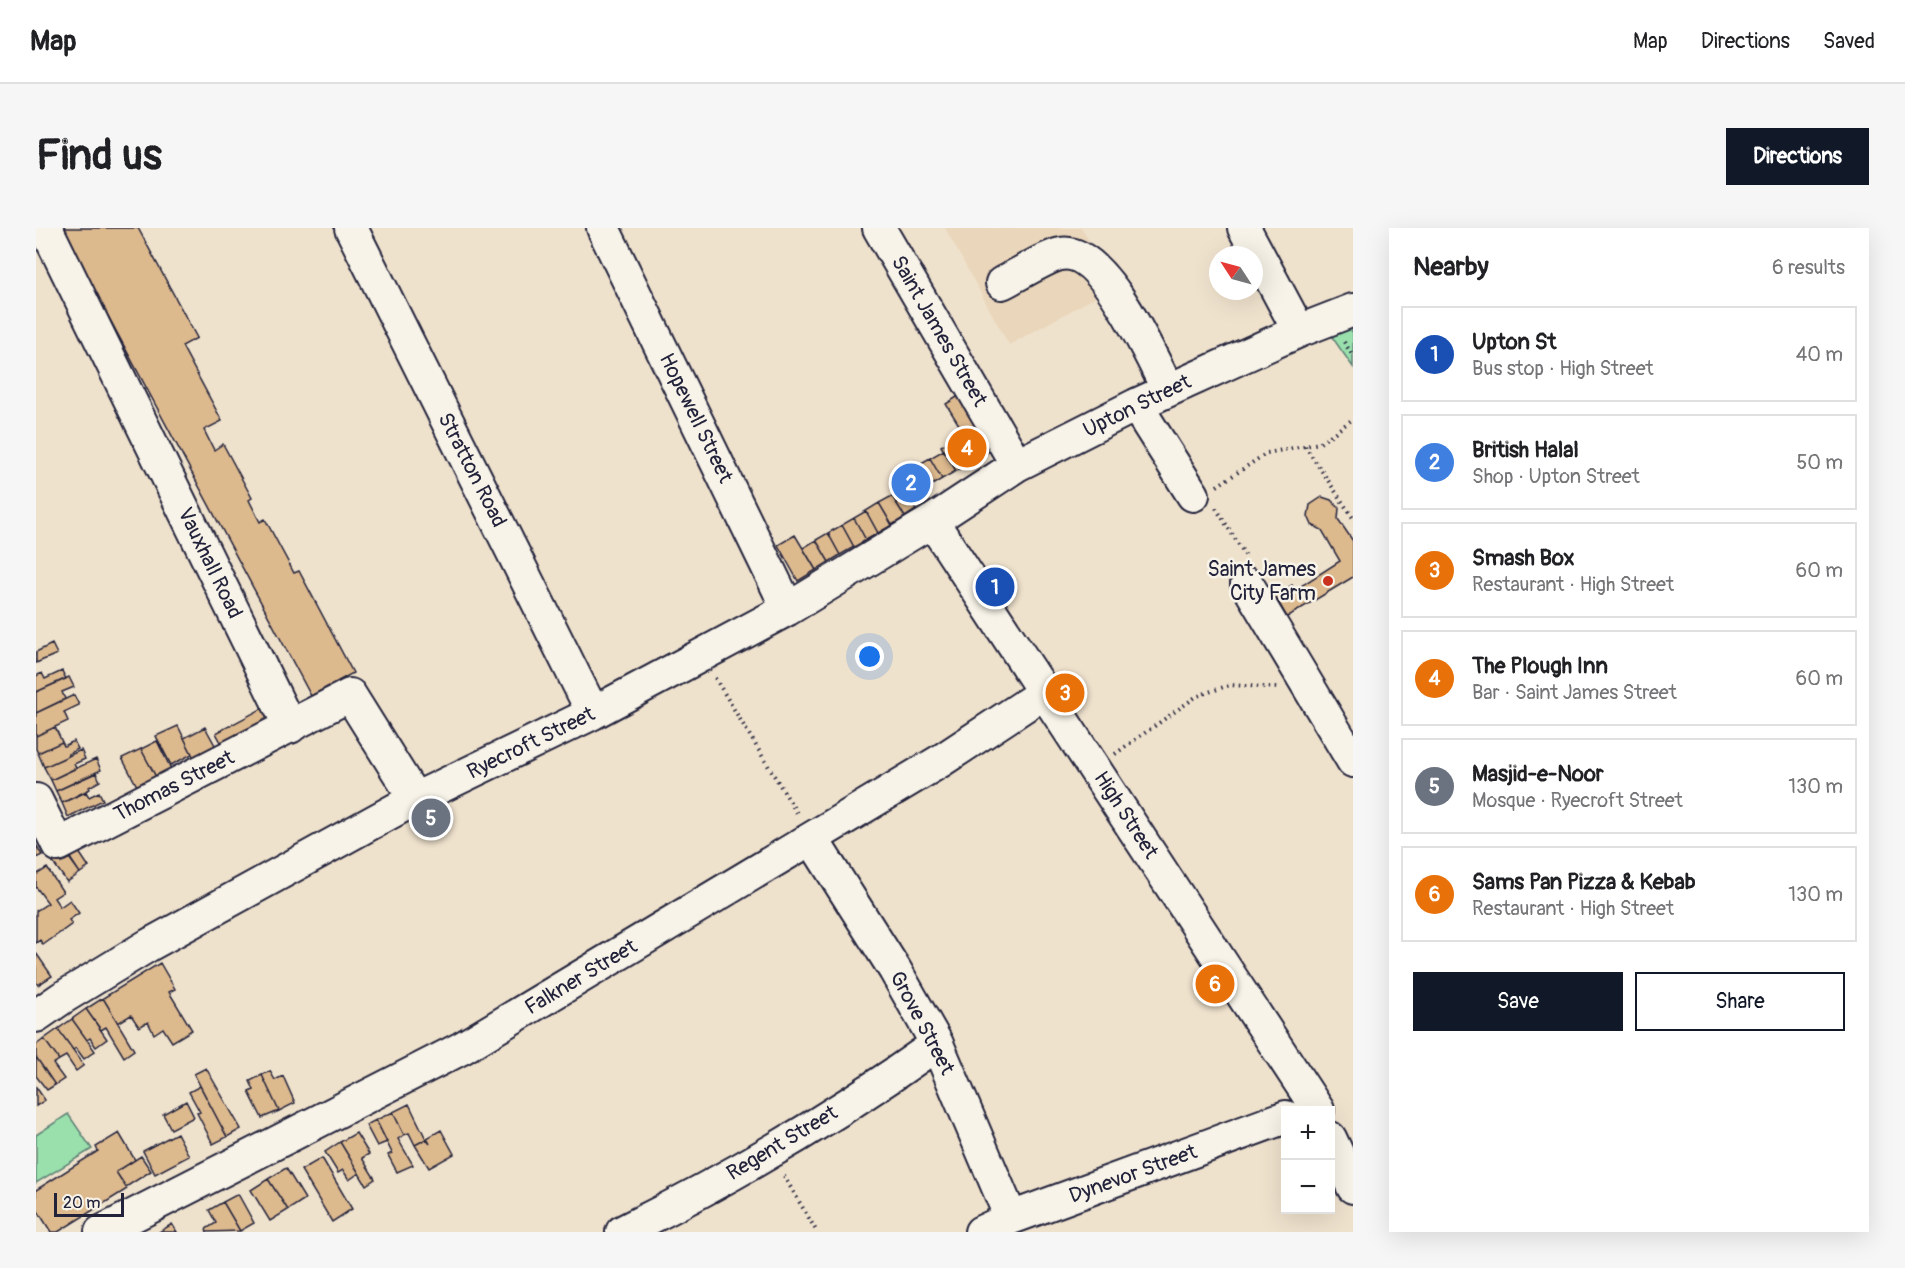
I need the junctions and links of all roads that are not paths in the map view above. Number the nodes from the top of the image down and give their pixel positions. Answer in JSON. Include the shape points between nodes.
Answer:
{"nodes":[{"id":1,"x":46,"y":228,"type":"edge"},
{"id":2,"x":351,"y":228,"type":"edge"},
{"id":3,"x":603,"y":228,"type":"edge"},
{"id":4,"x":879,"y":228,"type":"edge"},
{"id":5,"x":1244,"y":228,"type":"edge"},
{"id":6,"x":1002,"y":282,"type":"dead end"},
{"id":7,"x":1353,"y":310,"type":"edge"},
{"id":8,"x":1299,"y":331,"type":"junction"},
{"id":9,"x":1168,"y":390,"type":"junction"},
{"id":10,"x":1136,"y":405,"type":"junction"},
{"id":11,"x":1017,"y":465,"type":"junction"},
{"id":12,"x":1200,"y":494,"type":"road end"},
{"id":13,"x":932,"y":521,"type":"junction"},
{"id":14,"x":1247,"y":584,"type":"road end"},
{"id":15,"x":788,"y":609,"type":"junction"},
{"id":16,"x":1045,"y":692,"type":"junction"},
{"id":17,"x":593,"y":713,"type":"junction"},
{"id":18,"x":290,"y":727,"type":"junction"},
{"id":19,"x":1353,"y":761,"type":"edge"},
{"id":20,"x":415,"y":799,"type":"junction"},
{"id":21,"x":36,"y":800,"type":"edge"},
{"id":22,"x":812,"y":839,"type":"junction"},
{"id":23,"x":36,"y":1016,"type":"edge"},
{"id":24,"x":937,"y":1044,"type":"junction"},
{"id":25,"x":1310,"y":1106,"type":"edge"},
{"id":26,"x":1281,"y":1119,"type":"edge"},
{"id":27,"x":1335,"y":1149,"type":"edge"},
{"id":28,"x":1353,"y":1187,"type":"edge"},
{"id":29,"x":1011,"y":1218,"type":"junction"},
{"id":30,"x":101,"y":1232,"type":"edge"},
{"id":31,"x":622,"y":1232,"type":"edge"},
{"id":32,"x":981,"y":1232,"type":"edge"}],
"edges":[{"from":1,"to":18,"type":"street","name":"Vauxhall Road"},
{"from":2,"to":17,"type":"street","name":"Stratton Road"},
{"from":3,"to":15,"type":"street","name":"Hopewell Street"},
{"from":4,"to":11,"type":"street","name":"Saint James Street"},
{"from":5,"to":8,"type":"street"},
{"from":6,"to":9,"type":"street","via":[[1060,254],[1073,254],[1085,261],[1100,273],[1122,304]]},
{"from":7,"to":8,"type":"street","name":"Upton Street"},
{"from":8,"to":9,"type":"street","name":"Upton Street"},
{"from":9,"to":10,"type":"street","name":"Upton Street"},
{"from":10,"to":11,"type":"street","name":"Upton Street"},
{"from":10,"to":12,"type":"street"},
{"from":11,"to":13,"type":"street","name":"Upton Street"},
{"from":13,"to":15,"type":"street","name":"Ryecroft Street"},
{"from":13,"to":16,"type":"street","name":"High Street"},
{"from":14,"to":19,"type":"street"},
{"from":15,"to":17,"type":"street","name":"Ryecroft Street"},
{"from":16,"to":22,"type":"street","name":"Falkner Street"},
{"from":16,"to":25,"type":"street","name":"High Street"},
{"from":17,"to":20,"type":"street","name":"Ryecroft Street"},
{"from":18,"to":20,"type":"street","via":[[350,695]]},
{"from":18,"to":21,"type":"street","name":"Thomas Street","via":[[58,845]]},
{"from":20,"to":23,"type":"street","name":"Ryecroft Street","via":[[149,945]]},
{"from":22,"to":24,"type":"street","name":"Grove Street"},
{"from":22,"to":30,"type":"street","name":"Falkner Street","via":[[462,1048]]},
{"from":24,"to":29,"type":"street","name":"Grove Street"},
{"from":24,"to":31,"type":"street","name":"Regent Street","via":[[875,1088],[770,1151]]},
{"from":26,"to":29,"type":"street","name":"Dynevor Street"},
{"from":27,"to":28,"type":"street"},
{"from":29,"to":32,"type":"street","name":"Dynevor Street"}]}
